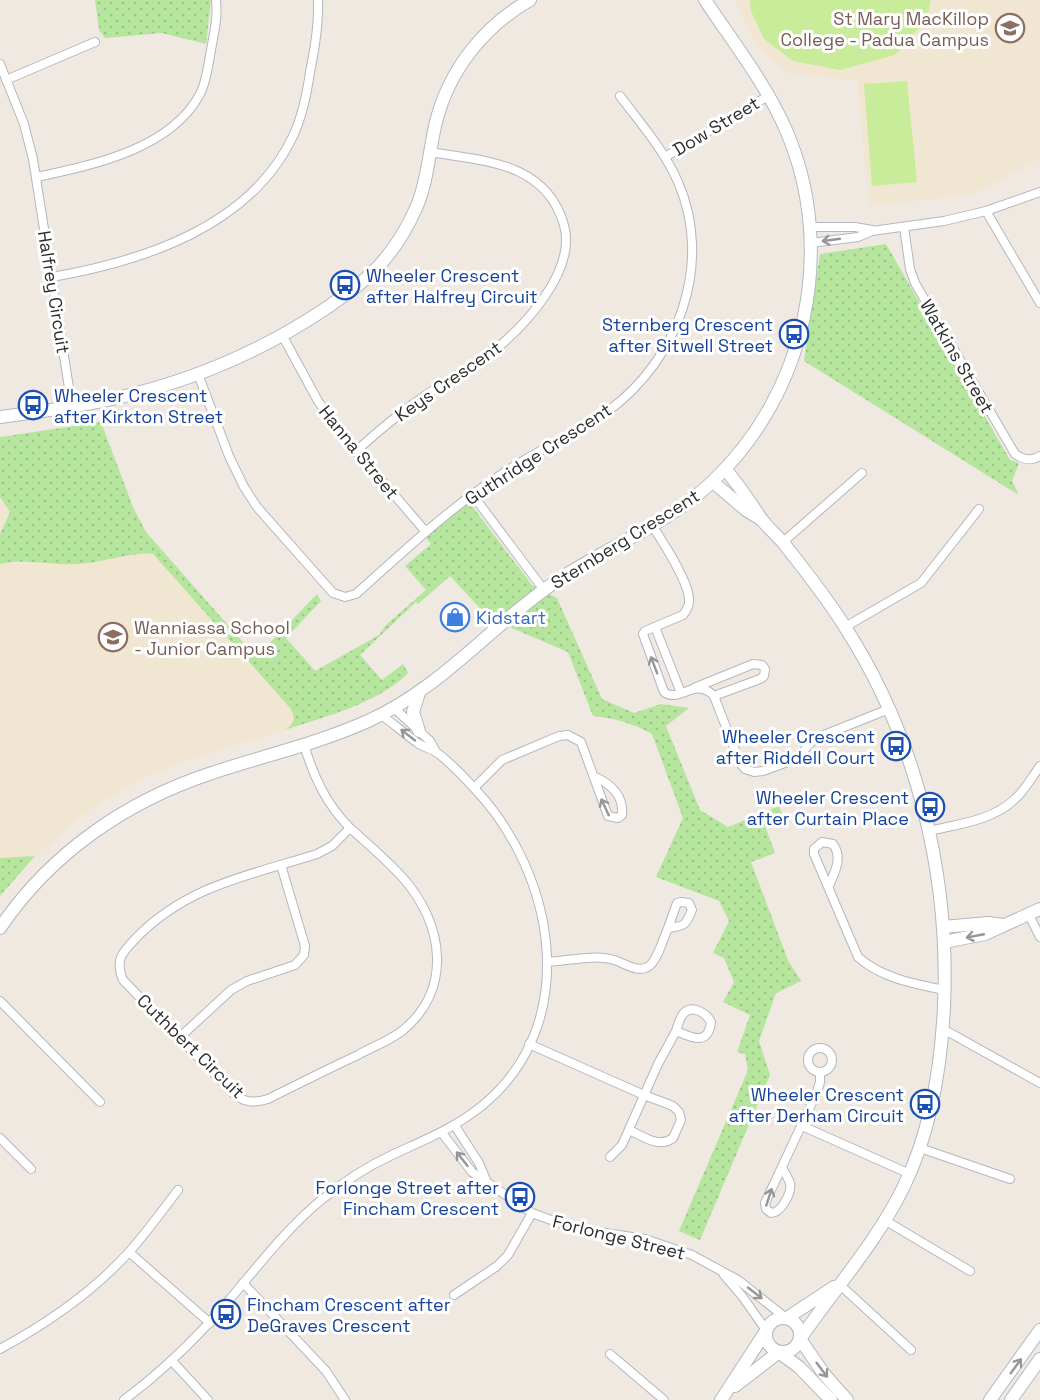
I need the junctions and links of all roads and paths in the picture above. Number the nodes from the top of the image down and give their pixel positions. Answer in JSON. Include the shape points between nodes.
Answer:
{"nodes":[{"id":1,"x":216,"y":0,"type":"edge"},
{"id":2,"x":318,"y":0,"type":"edge"},
{"id":3,"x":530,"y":0,"type":"edge"},
{"id":4,"x":705,"y":0,"type":"edge"},
{"id":5,"x":95,"y":42,"type":"dead end"},
{"id":6,"x":0,"y":64,"type":"edge"},
{"id":7,"x":6,"y":80,"type":"junction"},
{"id":8,"x":620,"y":96,"type":"dead end"},
{"id":9,"x":768,"y":96,"type":"junction"},
{"id":10,"x":430,"y":152,"type":"junction"},
{"id":11,"x":665,"y":157,"type":"junction"},
{"id":12,"x":37,"y":177,"type":"junction"},
{"id":13,"x":1040,"y":192,"type":"edge"},
{"id":14,"x":986,"y":211,"type":"junction"},
{"id":15,"x":810,"y":227,"type":"junction"},
{"id":16,"x":904,"y":227,"type":"junction"},
{"id":17,"x":872,"y":231,"type":"junction"},
{"id":18,"x":811,"y":243,"type":"junction"},
{"id":19,"x":52,"y":277,"type":"junction"},
{"id":20,"x":1040,"y":303,"type":"edge"},
{"id":21,"x":282,"y":335,"type":"junction"},
{"id":22,"x":198,"y":374,"type":"junction"},
{"id":23,"x":72,"y":407,"type":"junction"},
{"id":24,"x":4,"y":417,"type":"edge"},
{"id":25,"x":355,"y":452,"type":"junction"},
{"id":26,"x":1040,"y":456,"type":"edge"},
{"id":27,"x":725,"y":469,"type":"junction"},
{"id":28,"x":862,"y":473,"type":"dead end"},
{"id":29,"x":713,"y":482,"type":"junction"},
{"id":30,"x":472,"y":494,"type":"junction"},
{"id":31,"x":979,"y":509,"type":"dead end"},
{"id":32,"x":763,"y":520,"type":"junction"},
{"id":33,"x":652,"y":525,"type":"junction"},
{"id":34,"x":426,"y":532,"type":"junction"},
{"id":35,"x":783,"y":542,"type":"junction"},
{"id":36,"x":544,"y":590,"type":"junction"},
{"id":37,"x":655,"y":627,"type":"junction"},
{"id":38,"x":845,"y":627,"type":"junction"},
{"id":39,"x":691,"y":689,"type":"junction"},
{"id":40,"x":419,"y":693,"type":"junction"},
{"id":41,"x":681,"y":693,"type":"junction"},
{"id":42,"x":714,"y":696,"type":"junction"},
{"id":43,"x":394,"y":708,"type":"junction"},
{"id":44,"x":888,"y":709,"type":"junction"},
{"id":45,"x":381,"y":715,"type":"junction"},
{"id":46,"x":419,"y":731,"type":"junction"},
{"id":47,"x":304,"y":745,"type":"junction"},
{"id":48,"x":436,"y":752,"type":"junction"},
{"id":49,"x":1040,"y":765,"type":"edge"},
{"id":50,"x":595,"y":777,"type":"junction"},
{"id":51,"x":474,"y":788,"type":"junction"},
{"id":52,"x":351,"y":828,"type":"junction"},
{"id":53,"x":929,"y":831,"type":"junction"},
{"id":54,"x":281,"y":865,"type":"junction"},
{"id":55,"x":829,"y":886,"type":"junction"},
{"id":56,"x":1035,"y":912,"type":"edge"},
{"id":57,"x":1003,"y":925,"type":"junction"},
{"id":58,"x":943,"y":927,"type":"junction"},
{"id":59,"x":0,"y":928,"type":"edge"},
{"id":60,"x":668,"y":928,"type":"dead end"},
{"id":61,"x":1040,"y":937,"type":"edge"},
{"id":62,"x":944,"y":942,"type":"junction"},
{"id":63,"x":547,"y":962,"type":"junction"},
{"id":64,"x":945,"y":990,"type":"junction"},
{"id":65,"x":0,"y":1000,"type":"edge"},
{"id":66,"x":943,"y":1029,"type":"junction"},
{"id":67,"x":676,"y":1031,"type":"dead end"},
{"id":68,"x":179,"y":1038,"type":"junction"},
{"id":69,"x":529,"y":1044,"type":"junction"},
{"id":70,"x":820,"y":1072,"type":"dead end"},
{"id":71,"x":1040,"y":1083,"type":"edge"},
{"id":72,"x":644,"y":1095,"type":"junction"},
{"id":73,"x":100,"y":1102,"type":"dead end"},
{"id":74,"x":454,"y":1126,"type":"junction"},
{"id":75,"x":802,"y":1126,"type":"junction"},
{"id":76,"x":629,"y":1130,"type":"junction"},
{"id":77,"x":442,"y":1133,"type":"junction"},
{"id":78,"x":0,"y":1138,"type":"edge"},
{"id":79,"x":920,"y":1148,"type":"junction"},
{"id":80,"x":610,"y":1157,"type":"dead end"},
{"id":81,"x":31,"y":1169,"type":"dead end"},
{"id":82,"x":783,"y":1169,"type":"junction"},
{"id":83,"x":910,"y":1174,"type":"junction"},
{"id":84,"x":1010,"y":1179,"type":"dead end"},
{"id":85,"x":486,"y":1180,"type":"junction"},
{"id":86,"x":178,"y":1190,"type":"dead end"},
{"id":87,"x":532,"y":1213,"type":"junction"},
{"id":88,"x":886,"y":1221,"type":"junction"},
{"id":89,"x":129,"y":1252,"type":"junction"},
{"id":90,"x":970,"y":1271,"type":"dead end"},
{"id":91,"x":722,"y":1273,"type":"junction"},
{"id":92,"x":243,"y":1282,"type":"junction"},
{"id":93,"x":839,"y":1284,"type":"junction"},
{"id":94,"x":454,"y":1295,"type":"dead end"},
{"id":95,"x":787,"y":1318,"type":"junction"},
{"id":96,"x":210,"y":1323,"type":"junction"},
{"id":97,"x":766,"y":1330,"type":"junction"},
{"id":98,"x":1040,"y":1330,"type":"edge"},
{"id":99,"x":800,"y":1339,"type":"junction"},
{"id":100,"x":0,"y":1349,"type":"edge"},
{"id":101,"x":911,"y":1350,"type":"dead end"},
{"id":102,"x":779,"y":1352,"type":"junction"},
{"id":103,"x":610,"y":1354,"type":"dead end"},
{"id":104,"x":1040,"y":1359,"type":"edge"},
{"id":105,"x":172,"y":1361,"type":"junction"},
{"id":106,"x":728,"y":1397,"type":"edge"},
{"id":107,"x":124,"y":1400,"type":"edge"},
{"id":108,"x":208,"y":1400,"type":"edge"},
{"id":109,"x":345,"y":1400,"type":"edge"},
{"id":110,"x":664,"y":1400,"type":"edge"},
{"id":111,"x":831,"y":1400,"type":"edge"},
{"id":112,"x":847,"y":1400,"type":"edge"},
{"id":113,"x":990,"y":1400,"type":"edge"},
{"id":114,"x":1011,"y":1400,"type":"edge"}],
"edges":[{"from":1,"to":12,"type":"street","via":[[216,26],[206,78],[179,122],[157,138],[116,156]]},
{"from":2,"to":19,"type":"street","via":[[316,44],[298,123],[288,146],[257,187],[226,214],[185,237],[111,264]]},
{"from":3,"to":10,"type":"street","via":[[491,28],[462,62],[442,102]]},
{"from":4,"to":9,"type":"street","name":"Sternberg Crescent"},
{"from":5,"to":7,"type":"street"},
{"from":6,"to":7,"type":"street","name":"Halfrey Circuit"},
{"from":7,"to":12,"type":"street","name":"Halfrey Circuit","via":[[24,124]]},
{"from":8,"to":11,"type":"street","name":"Guthridge Crescent"},
{"from":9,"to":11,"type":"street","name":"Dow Street"},
{"from":9,"to":15,"type":"street","name":"Sternberg Crescent","via":[[799,169]]},
{"from":10,"to":21,"type":"street","via":[[409,224],[382,262],[349,292]]},
{"from":10,"to":25,"type":"street","name":"Keys Crescent","via":[[501,164],[534,180],[561,213],[565,253],[549,289],[514,333],[484,358],[408,408]]},
{"from":11,"to":30,"type":"street","name":"Guthridge Crescent","via":[[682,193],[692,244],[686,297],[663,352],[640,382],[607,412]]},
{"from":12,"to":19,"type":"street","name":"Halfrey Circuit"},
{"from":13,"to":14,"type":"street"},
{"from":14,"to":16,"type":"street"},
{"from":14,"to":20,"type":"street"},
{"from":15,"to":17,"type":"street"},
{"from":15,"to":18,"type":"street","name":"Sternberg Crescent"},
{"from":16,"to":17,"type":"street"},
{"from":16,"to":26,"type":"street","name":"Watkins Street","via":[[915,283],[1010,444],[1020,458],[1031,460]]},
{"from":17,"to":18,"type":"street","one_way":true},
{"from":18,"to":27,"type":"street","name":"Sternberg Crescent","via":[[810,286],[792,360],[763,420]]},
{"from":19,"to":23,"type":"street","name":"Halfrey Circuit"},
{"from":21,"to":22,"type":"street"},
{"from":21,"to":25,"type":"street","name":"Hanna Street","via":[[318,401]]},
{"from":22,"to":23,"type":"street","via":[[126,396]]},
{"from":22,"to":34,"type":"street","name":"Guthridge Crescent","via":[[244,487],[333,593],[345,597],[356,594]]},
{"from":23,"to":24,"type":"street"},
{"from":25,"to":34,"type":"street","name":"Hanna Street"},
{"from":27,"to":29,"type":"street","name":"Sternberg Crescent"},
{"from":27,"to":32,"type":"street"},
{"from":28,"to":35,"type":"street"},
{"from":29,"to":32,"type":"street"},
{"from":29,"to":33,"type":"street","name":"Sternberg Crescent"},
{"from":30,"to":34,"type":"street","name":"Guthridge Crescent"},
{"from":30,"to":36,"type":"street"},
{"from":31,"to":38,"type":"street","via":[[921,583]]},
{"from":32,"to":35,"type":"street"},
{"from":33,"to":36,"type":"street","name":"Sternberg Crescent"},
{"from":33,"to":37,"type":"street","via":[[689,597],[683,615]]},
{"from":35,"to":38,"type":"street"},
{"from":36,"to":40,"type":"street","name":"Sternberg Crescent"},
{"from":37,"to":41,"type":"street"},
{"from":41,"to":37,"type":"street","one_way":true,"via":[[666,694],[656,670],[643,637],[645,631]]},
{"from":38,"to":44,"type":"street"},
{"from":39,"to":41,"type":"street"},
{"from":39,"to":42,"type":"street","via":[[704,689]]},
{"from":39,"to":42,"type":"street","via":[[753,664],[765,669],[760,679]]},
{"from":40,"to":43,"type":"street","name":"Sternberg Crescent"},
{"from":40,"to":46,"type":"street","via":[[413,712]]},
{"from":42,"to":44,"type":"street","via":[[740,763],[754,772],[793,760],[814,738]]},
{"from":43,"to":45,"type":"street","name":"Sternberg Crescent"},
{"from":43,"to":46,"type":"street"},
{"from":44,"to":53,"type":"street","via":[[912,769]]},
{"from":45,"to":47,"type":"street","name":"Sternberg Crescent"},
{"from":48,"to":45,"type":"street","one_way":true,"via":[[420,745]]},
{"from":46,"to":48,"type":"street"},
{"from":47,"to":52,"type":"street","name":"Cuthbert Circuit","via":[[317,782]]},
{"from":47,"to":59,"type":"street","name":"Sternberg Crescent","via":[[209,774],[156,794],[121,813],[62,857]]},
{"from":48,"to":51,"type":"street"},
{"from":49,"to":53,"type":"street","via":[[1017,798],[999,811]]},
{"from":50,"to":50,"type":"street","one_way":true,"via":[[614,788],[622,809],[618,818],[608,816]]},
{"from":50,"to":51,"type":"street","via":[[581,742],[568,735],[502,759]]},
{"from":51,"to":63,"type":"street","via":[[512,837],[528,870],[540,907]]},
{"from":52,"to":54,"type":"street","name":"Cuthbert Circuit","via":[[317,854]]},
{"from":52,"to":68,"type":"street","name":"Cuthbert Circuit","via":[[403,878],[427,916],[438,966],[436,983],[421,1014],[392,1037],[256,1102],[240,1099]]},
{"from":53,"to":58,"type":"street"},
{"from":54,"to":68,"type":"street","via":[[305,946],[304,955],[295,965],[231,990]]},
{"from":54,"to":68,"type":"street","name":"Cuthbert Circuit","via":[[190,897],[152,922],[123,952],[119,971],[123,980]]},
{"from":55,"to":55,"type":"street","via":[[814,854],[822,842],[833,844],[838,858]]},
{"from":55,"to":64,"type":"street","via":[[858,957],[865,964],[899,979]]},
{"from":56,"to":57,"type":"street"},
{"from":56,"to":61,"type":"street"},
{"from":57,"to":58,"type":"street"},
{"from":57,"to":62,"type":"street","one_way":true,"via":[[985,934]]},
{"from":58,"to":62,"type":"street"},
{"from":60,"to":63,"type":"street","via":[[653,962],[642,969],[600,958]]},
{"from":62,"to":64,"type":"street"},
{"from":63,"to":69,"type":"street","via":[[546,993]]},
{"from":64,"to":66,"type":"street"},
{"from":65,"to":73,"type":"street"},
{"from":66,"to":71,"type":"street"},
{"from":66,"to":79,"type":"street","via":[[933,1102]]},
{"from":67,"to":72,"type":"street"},
{"from":69,"to":72,"type":"street"},
{"from":69,"to":74,"type":"street","via":[[504,1084]]},
{"from":70,"to":75,"type":"street","via":[[817,1092]]},
{"from":72,"to":76,"type":"street"},
{"from":72,"to":76,"type":"street","via":[[679,1112],[681,1120],[674,1138],[658,1143]]},
{"from":74,"to":77,"type":"street"},
{"from":74,"to":85,"type":"street","name":"Forlonge Street"},
{"from":75,"to":82,"type":"street"},
{"from":75,"to":83,"type":"street"},
{"from":76,"to":80,"type":"street"},
{"from":85,"to":77,"type":"street","name":"Forlonge Street","one_way":true,"via":[[472,1172]]},
{"from":77,"to":92,"type":"street","via":[[375,1164],[328,1194],[276,1242]]},
{"from":78,"to":81,"type":"street"},
{"from":79,"to":83,"type":"street"},
{"from":79,"to":84,"type":"street"},
{"from":82,"to":82,"type":"street","one_way":true,"via":[[790,1188],[780,1210],[771,1213],[765,1203]]},
{"from":83,"to":88,"type":"street"},
{"from":85,"to":87,"type":"street","name":"Forlonge Street"},
{"from":86,"to":89,"type":"street"},
{"from":87,"to":91,"type":"street","name":"Forlonge Street","via":[[573,1228],[645,1239],[679,1250]]},
{"from":87,"to":94,"type":"street","via":[[508,1255]]},
{"from":88,"to":90,"type":"street"},
{"from":88,"to":93,"type":"street"},
{"from":89,"to":96,"type":"street"},
{"from":89,"to":100,"type":"street","via":[[77,1301]]},
{"from":91,"to":95,"type":"street","name":"Forlonge Street","one_way":true,"via":[[738,1280]]},
{"from":91,"to":97,"type":"street","name":"Forlonge Street"},
{"from":92,"to":96,"type":"street"},
{"from":92,"to":109,"type":"street","via":[[326,1371]]},
{"from":93,"to":95,"type":"street"},
{"from":93,"to":99,"type":"street"},
{"from":93,"to":101,"type":"street"},
{"from":95,"to":97,"type":"street","via":[[774,1320]]},
{"from":95,"to":99,"type":"street","via":[[798,1326]]},
{"from":96,"to":105,"type":"street"},
{"from":97,"to":102,"type":"street","via":[[768,1344]]},
{"from":97,"to":106,"type":"street"},
{"from":113,"to":98,"type":"street","one_way":true},
{"from":99,"to":102,"type":"street","via":[[793,1350]]},
{"from":99,"to":112,"type":"street","one_way":true},
{"from":102,"to":106,"type":"street"},
{"from":102,"to":111,"type":"street"},
{"from":103,"to":110,"type":"street"},
{"from":104,"to":114,"type":"street"},
{"from":105,"to":107,"type":"street"},
{"from":105,"to":108,"type":"street"}]}
